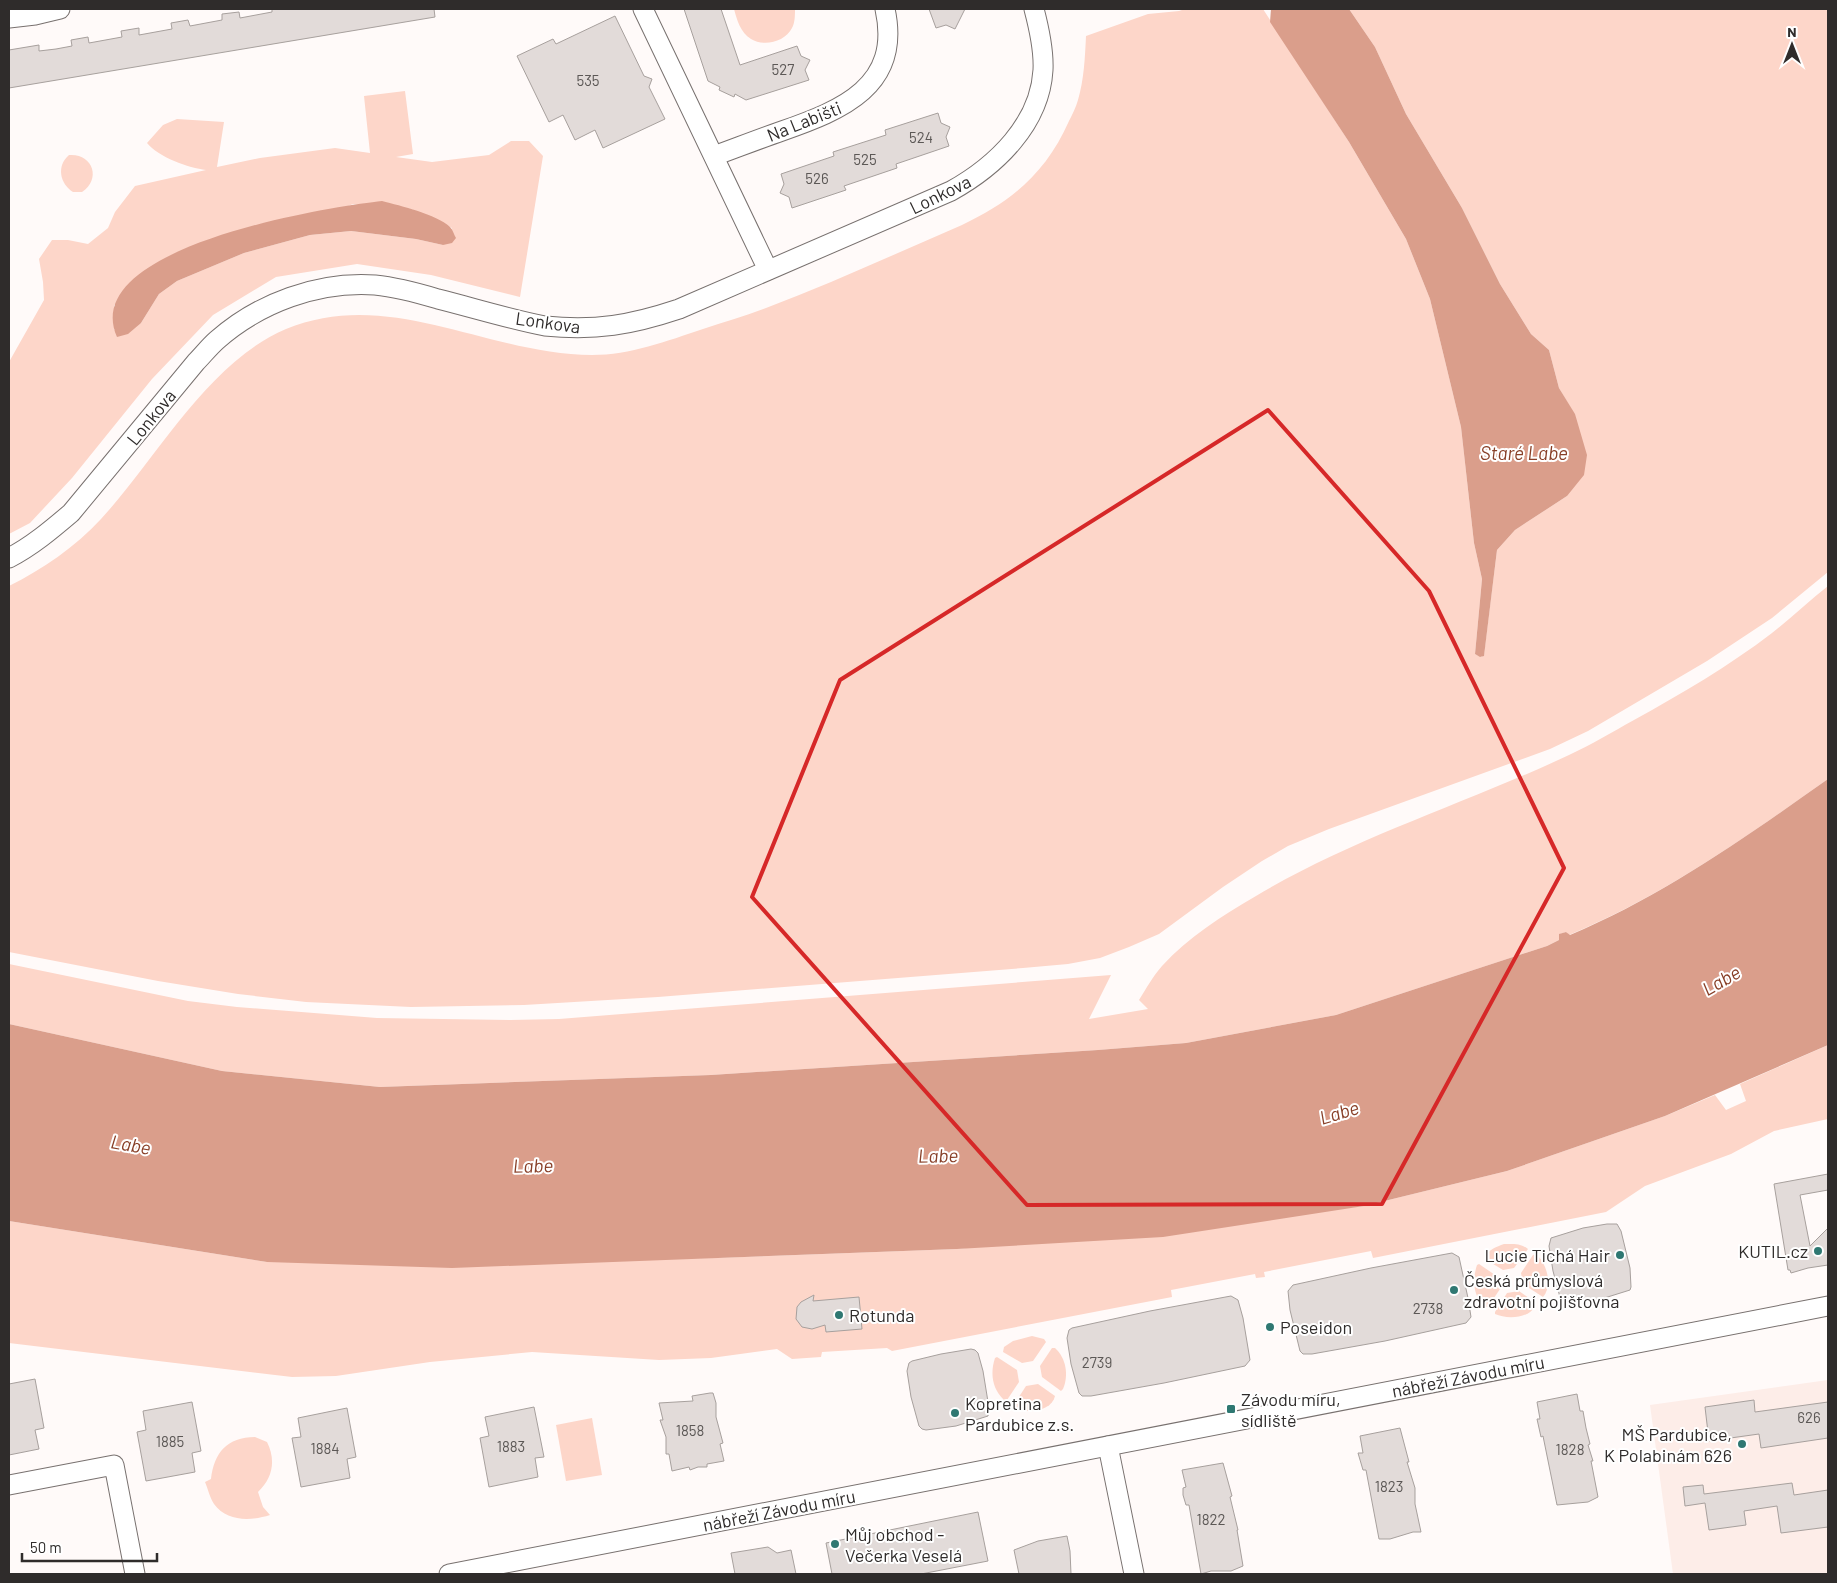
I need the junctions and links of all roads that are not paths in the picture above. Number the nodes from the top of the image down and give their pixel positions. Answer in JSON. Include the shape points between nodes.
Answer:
{"nodes":[{"id":1,"x":60,"y":9,"type":"edge"},
{"id":2,"x":643,"y":9,"type":"edge"},
{"id":3,"x":886,"y":9,"type":"edge"},
{"id":4,"x":1034,"y":9,"type":"edge"},
{"id":5,"x":9,"y":18,"type":"edge"},
{"id":6,"x":714,"y":156,"type":"junction"},
{"id":7,"x":768,"y":270,"type":"junction"},
{"id":8,"x":9,"y":558,"type":"edge"},
{"id":9,"x":1828,"y":1306,"type":"edge"},
{"id":10,"x":1108,"y":1446,"type":"junction"},
{"id":11,"x":9,"y":1485,"type":"edge"},
{"id":12,"x":135,"y":1574,"type":"edge"},
{"id":13,"x":449,"y":1574,"type":"edge"},
{"id":14,"x":1134,"y":1574,"type":"edge"}],
"edges":[{"from":1,"to":5,"type":"street"},
{"from":2,"to":6,"type":"street"},
{"from":3,"to":6,"type":"street","name":"Na Labišti","via":[[885,55],[874,78],[852,101],[831,113]]},
{"from":4,"to":7,"type":"street","name":"Lonkova","via":[[1042,54],[1040,92],[1022,130],[992,164],[952,191]]},
{"from":6,"to":7,"type":"street"},
{"from":7,"to":8,"type":"street","name":"Lonkova","via":[[645,321],[593,328],[545,326],[407,290],[375,285],[306,292],[277,302],[247,318],[217,341],[196,362],[71,514]]},
{"from":9,"to":10,"type":"street","name":"nábřeží Závodu míru"},
{"from":10,"to":13,"type":"street","name":"nábřeží Závodu míru"},
{"from":10,"to":14,"type":"street"},
{"from":11,"to":12,"type":"street","via":[[114,1465]]}]}
